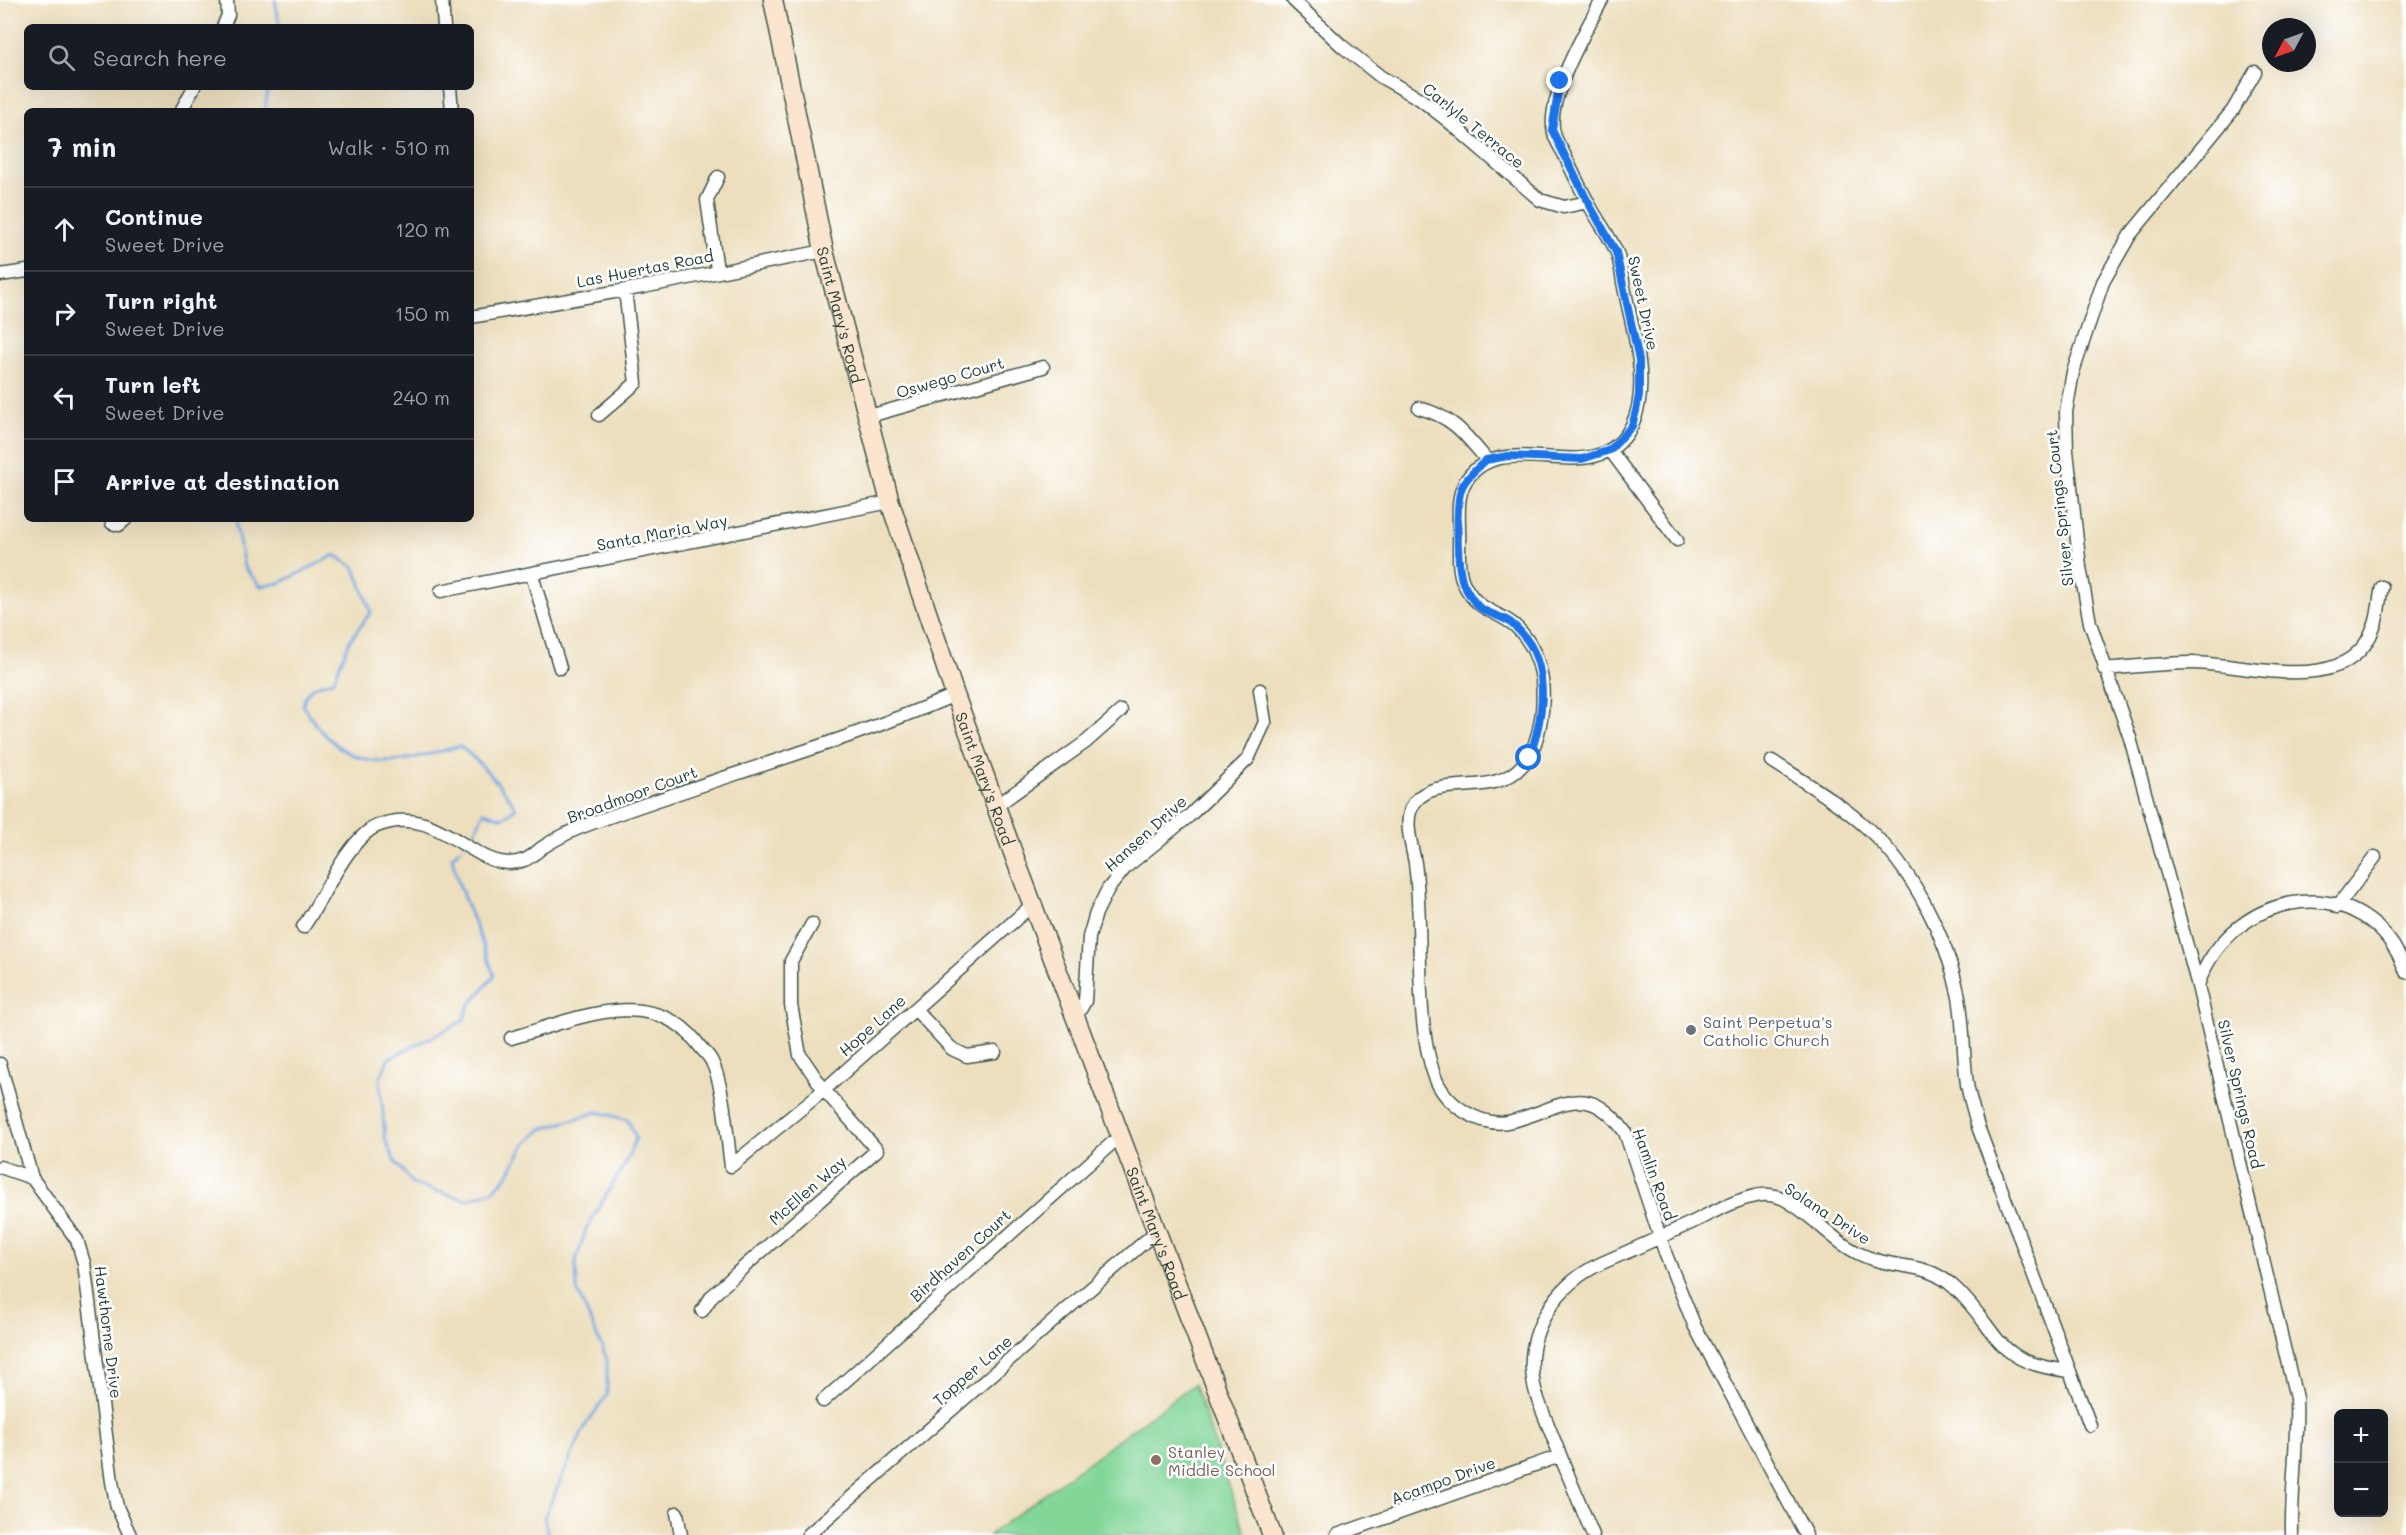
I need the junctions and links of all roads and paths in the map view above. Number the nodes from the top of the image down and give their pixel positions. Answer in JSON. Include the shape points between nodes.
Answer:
{"nodes":[{"id":1,"x":227,"y":0,"type":"edge"},
{"id":2,"x":442,"y":0,"type":"edge"},
{"id":3,"x":773,"y":0,"type":"edge"},
{"id":4,"x":1293,"y":0,"type":"edge"},
{"id":5,"x":1602,"y":0,"type":"edge"},
{"id":6,"x":224,"y":24,"type":"edge"},
{"id":7,"x":444,"y":24,"type":"edge"},
{"id":8,"x":2255,"y":72,"type":"dead end"},
{"id":9,"x":192,"y":90,"type":"edge"},
{"id":10,"x":450,"y":90,"type":"edge"},
{"id":11,"x":183,"y":108,"type":"edge"},
{"id":12,"x":452,"y":108,"type":"edge"},
{"id":13,"x":718,"y":177,"type":"dead end"},
{"id":14,"x":1588,"y":202,"type":"junction"},
{"id":15,"x":824,"y":251,"type":"junction"},
{"id":16,"x":717,"y":270,"type":"junction"},
{"id":17,"x":24,"y":271,"type":"edge"},
{"id":18,"x":0,"y":275,"type":"edge"},
{"id":19,"x":625,"y":290,"type":"junction"},
{"id":20,"x":474,"y":314,"type":"edge"},
{"id":21,"x":1043,"y":367,"type":"dead end"},
{"id":22,"x":1419,"y":408,"type":"dead end"},
{"id":23,"x":599,"y":415,"type":"dead end"},
{"id":24,"x":866,"y":417,"type":"junction"},
{"id":25,"x":1610,"y":450,"type":"junction"},
{"id":26,"x":1486,"y":460,"type":"junction"},
{"id":27,"x":890,"y":502,"type":"junction"},
{"id":28,"x":1677,"y":540,"type":"dead end"},
{"id":29,"x":532,"y":575,"type":"junction"},
{"id":30,"x":2382,"y":586,"type":"dead end"},
{"id":31,"x":441,"y":591,"type":"dead end"},
{"id":32,"x":560,"y":668,"type":"dead end"},
{"id":33,"x":2104,"y":669,"type":"junction"},
{"id":34,"x":1260,"y":690,"type":"dead end"},
{"id":35,"x":955,"y":695,"type":"junction"},
{"id":36,"x":1121,"y":711,"type":"dead end"},
{"id":37,"x":1772,"y":761,"type":"dead end"},
{"id":38,"x":996,"y":806,"type":"junction"},
{"id":39,"x":2375,"y":857,"type":"dead end"},
{"id":40,"x":1032,"y":905,"type":"junction"},
{"id":41,"x":2337,"y":907,"type":"junction"},
{"id":42,"x":812,"y":924,"type":"dead end"},
{"id":43,"x":303,"y":927,"type":"dead end"},
{"id":44,"x":2406,"y":972,"type":"edge"},
{"id":45,"x":2198,"y":986,"type":"junction"},
{"id":46,"x":915,"y":1009,"type":"junction"},
{"id":47,"x":1076,"y":1017,"type":"junction"},
{"id":48,"x":511,"y":1038,"type":"dead end"},
{"id":49,"x":995,"y":1052,"type":"dead end"},
{"id":50,"x":0,"y":1064,"type":"edge"},
{"id":51,"x":824,"y":1090,"type":"junction"},
{"id":52,"x":1120,"y":1136,"type":"junction"},
{"id":53,"x":0,"y":1167,"type":"edge"},
{"id":54,"x":32,"y":1178,"type":"junction"},
{"id":55,"x":1158,"y":1230,"type":"junction"},
{"id":56,"x":1660,"y":1237,"type":"junction"},
{"id":57,"x":702,"y":1311,"type":"dead end"},
{"id":58,"x":2070,"y":1371,"type":"junction"},
{"id":59,"x":823,"y":1401,"type":"dead end"},
{"id":60,"x":2090,"y":1425,"type":"dead end"},
{"id":61,"x":1560,"y":1456,"type":"junction"},
{"id":62,"x":677,"y":1513,"type":"dead end"},
{"id":63,"x":130,"y":1535,"type":"edge"},
{"id":64,"x":681,"y":1535,"type":"edge"},
{"id":65,"x":808,"y":1535,"type":"edge"},
{"id":66,"x":1272,"y":1535,"type":"edge"},
{"id":67,"x":1337,"y":1535,"type":"edge"},
{"id":68,"x":1593,"y":1535,"type":"edge"},
{"id":69,"x":1806,"y":1535,"type":"edge"},
{"id":70,"x":2292,"y":1535,"type":"edge"}],
"edges":[{"from":1,"to":6,"type":"street"},
{"from":2,"to":7,"type":"street"},
{"from":3,"to":15,"type":"street","name":"Saint Mary's Road"},
{"from":4,"to":14,"type":"street","name":"Carlyle Terrace","via":[[1342,46],[1381,77],[1420,99],[1540,200],[1564,207]]},
{"from":5,"to":14,"type":"street","name":"Sweet Drive","via":[[1560,81],[1552,130]]},
{"from":8,"to":33,"type":"street","name":"Silver Springs Court","via":[[2233,110],[2130,235],[2103,282],[2073,372],[2066,412],[2067,451],[2080,567],[2090,623]]},
{"from":9,"to":11,"type":"street"},
{"from":10,"to":12,"type":"street"},
{"from":13,"to":16,"type":"street","via":[[707,200]]},
{"from":14,"to":25,"type":"street","name":"Sweet Drive","via":[[1616,252],[1639,360],[1639,395],[1632,426]]},
{"from":15,"to":16,"type":"street","name":"Las Huertas Road"},
{"from":15,"to":24,"type":"street","name":"Saint Mary's Road"},
{"from":16,"to":19,"type":"street","name":"Las Huertas Road"},
{"from":17,"to":18,"type":"street"},
{"from":19,"to":20,"type":"street","name":"Las Huertas Road"},
{"from":19,"to":23,"type":"street","via":[[636,383]]},
{"from":21,"to":24,"type":"street","name":"Oswego Court"},
{"from":22,"to":26,"type":"street","via":[[1455,423]]},
{"from":24,"to":27,"type":"street","name":"Saint Mary's Road"},
{"from":25,"to":26,"type":"street","via":[[1582,459],[1508,456]]},
{"from":25,"to":28,"type":"street"},
{"from":26,"to":56,"type":"street","name":"Hamlin Road","via":[[1462,488],[1460,570],[1478,606],[1510,622],[1533,649],[1542,677],[1543,707],[1529,758],[1519,771],[1492,783],[1433,790],[1419,797],[1408,814],[1420,900],[1423,1018],[1436,1079],[1447,1097],[1461,1109],[1487,1120],[1512,1121],[1559,1103],[1592,1102],[1606,1111],[1625,1132]]},
{"from":27,"to":29,"type":"street","name":"Santa Maria Way"},
{"from":27,"to":35,"type":"street","name":"Saint Mary's Road"},
{"from":29,"to":31,"type":"street","name":"Santa Maria Way"},
{"from":29,"to":32,"type":"street"},
{"from":30,"to":33,"type":"street","via":[[2374,627],[2366,642],[2342,663],[2324,670],[2303,674],[2192,663]]},
{"from":33,"to":45,"type":"street","name":"Silver Springs Road","via":[[2130,738]]},
{"from":34,"to":47,"type":"street","name":"Hansen Drive","via":[[1265,722],[1248,759],[1189,816],[1126,867],[1108,889],[1089,937],[1085,1001]]},
{"from":35,"to":38,"type":"street","name":"Saint Mary's Road"},
{"from":35,"to":43,"type":"street","name":"Broadmoor Court","via":[[740,774],[589,824],[544,846],[524,861],[505,862],[476,854],[426,823],[389,821],[373,827],[344,858]]},
{"from":36,"to":38,"type":"street","via":[[1086,742]]},
{"from":37,"to":58,"type":"street","via":[[1867,828],[1904,871],[1927,908],[1958,996],[1967,1084],[1977,1124]]},
{"from":38,"to":40,"type":"street","name":"Saint Mary's Road"},
{"from":39,"to":41,"type":"street"},
{"from":40,"to":46,"type":"street","name":"Hope Lane"},
{"from":40,"to":47,"type":"street","name":"Saint Mary's Road"},
{"from":41,"to":44,"type":"street","via":[[2360,913],[2378,929],[2398,950]]},
{"from":41,"to":45,"type":"street","via":[[2304,902],[2262,911],[2217,946]]},
{"from":42,"to":51,"type":"street","via":[[791,961],[791,1005],[800,1055]]},
{"from":45,"to":70,"type":"street","name":"Silver Springs Road","via":[[2296,1398],[2298,1439],[2291,1494]]},
{"from":46,"to":49,"type":"street","via":[[952,1049],[967,1056]]},
{"from":46,"to":51,"type":"street","name":"Hope Lane"},
{"from":47,"to":52,"type":"street","name":"Saint Mary's Road"},
{"from":48,"to":51,"type":"street","name":"Hope Lane","via":[[611,1010],[634,1009],[673,1020],[690,1033],[712,1061],[731,1166]]},
{"from":50,"to":54,"type":"street"},
{"from":51,"to":57,"type":"street","name":"McEllen Way","via":[[877,1150],[712,1296]]},
{"from":52,"to":55,"type":"street","name":"Saint Mary's Road"},
{"from":52,"to":59,"type":"street","name":"Birdhaven Court"},
{"from":53,"to":54,"type":"street"},
{"from":54,"to":63,"type":"street","name":"Hawthorne Drive","via":[[76,1239],[84,1263],[112,1482],[117,1507]]},
{"from":55,"to":65,"type":"street","name":"Topper Lane"},
{"from":55,"to":66,"type":"street","name":"Saint Mary's Road"},
{"from":56,"to":58,"type":"street","name":"Solana Drive","via":[[1750,1197],[1767,1194],[1781,1198],[1842,1244],[1868,1258],[1924,1268],[1948,1282],[2000,1345],[2018,1359],[2046,1369]]},
{"from":56,"to":61,"type":"street","name":"Solana Drive","via":[[1574,1280],[1555,1299],[1541,1323],[1534,1344],[1532,1378]]},
{"from":56,"to":69,"type":"street","name":"Hamlin Road","via":[[1695,1327]]},
{"from":58,"to":60,"type":"street"},
{"from":61,"to":67,"type":"street","name":"Acampo Drive"},
{"from":61,"to":68,"type":"street","name":"Solana Drive"},
{"from":62,"to":64,"type":"street"}]}
